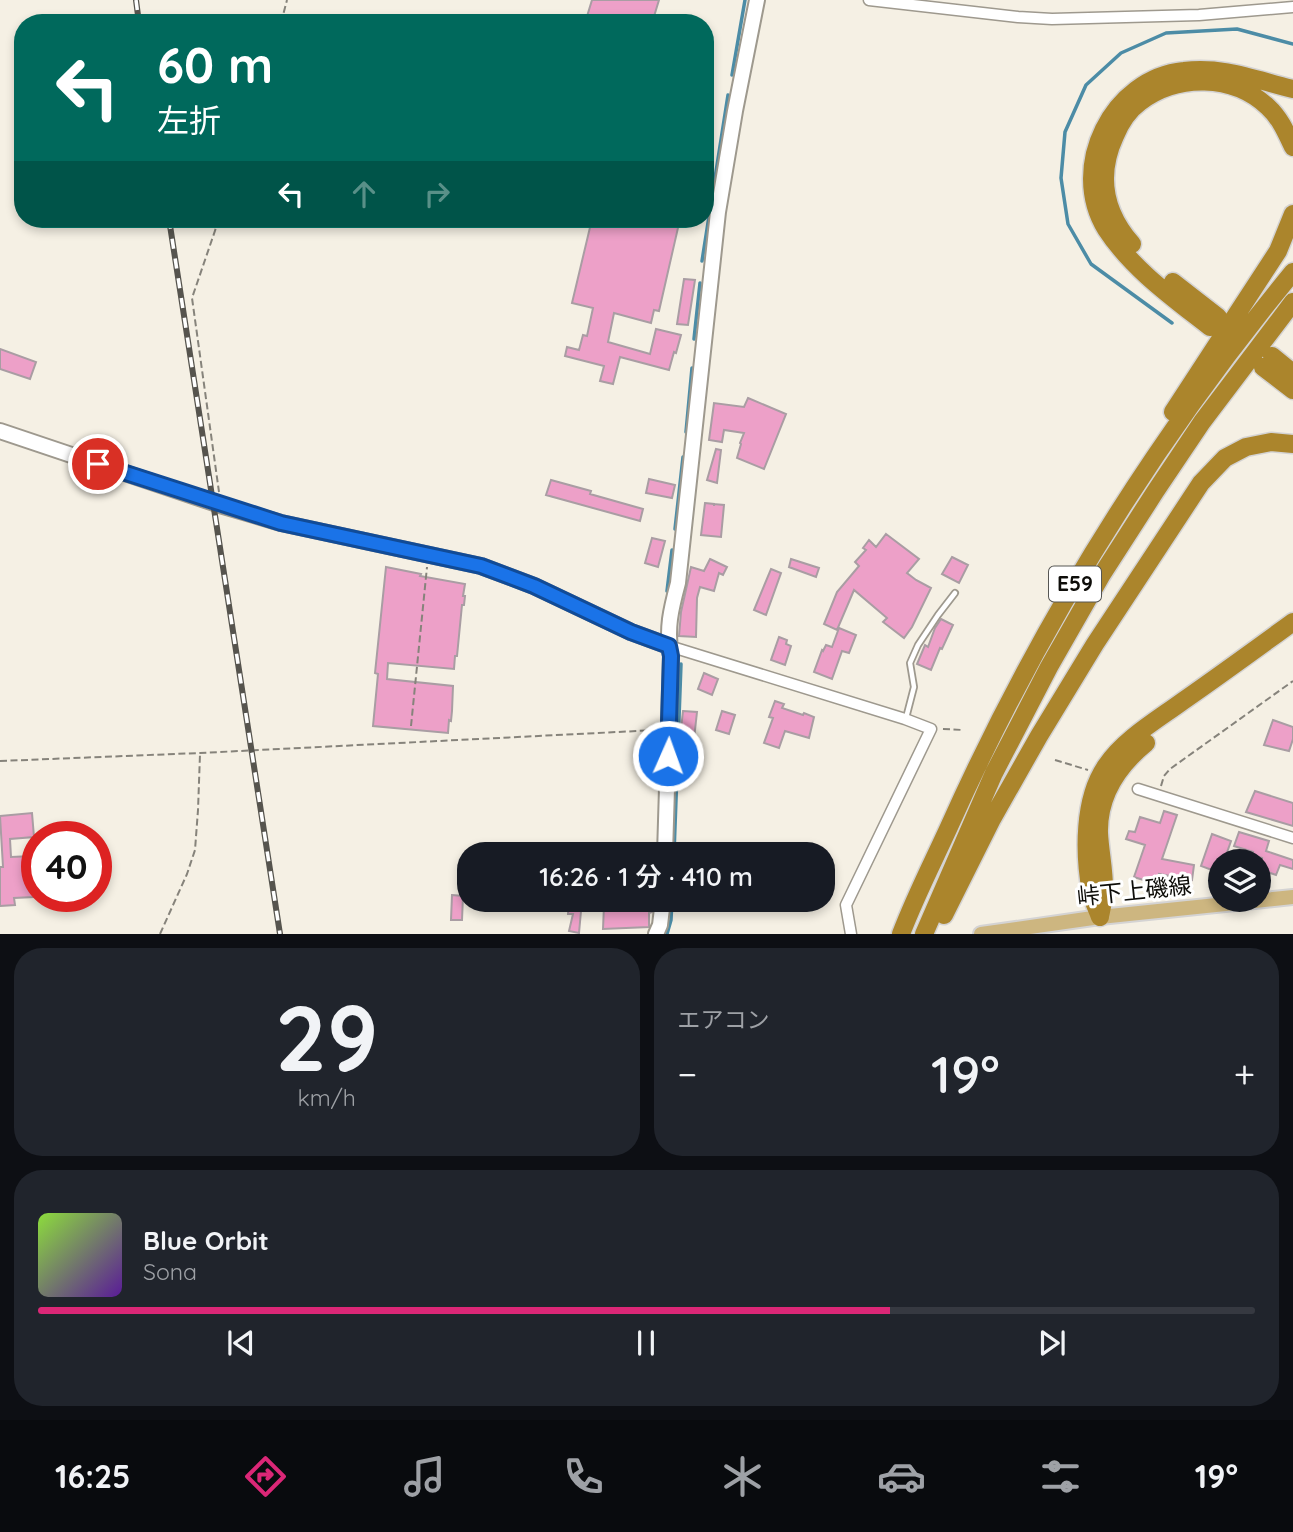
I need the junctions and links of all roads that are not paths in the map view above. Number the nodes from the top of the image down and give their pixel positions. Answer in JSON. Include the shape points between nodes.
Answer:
{"nodes":[{"id":1,"x":757,"y":0,"type":"edge"},
{"id":2,"x":869,"y":0,"type":"edge"},
{"id":3,"x":1293,"y":7,"type":"edge"},
{"id":4,"x":1293,"y":89,"type":"edge"},
{"id":5,"x":1293,"y":147,"type":"edge"},
{"id":6,"x":1293,"y":214,"type":"edge"},
{"id":7,"x":1293,"y":272,"type":"edge"},
{"id":8,"x":1293,"y":302,"type":"edge"},
{"id":9,"x":1293,"y":373,"type":"edge"},
{"id":10,"x":1293,"y":390,"type":"edge"},
{"id":11,"x":0,"y":431,"type":"edge"},
{"id":12,"x":1293,"y":444,"type":"edge"},
{"id":13,"x":1085,"y":567,"type":"junction"},
{"id":14,"x":955,"y":593,"type":"dead end"},
{"id":15,"x":1293,"y":622,"type":"edge"},
{"id":16,"x":1293,"y":636,"type":"edge"},
{"id":17,"x":669,"y":646,"type":"junction"},
{"id":18,"x":905,"y":719,"type":"junction"},
{"id":19,"x":1139,"y":789,"type":"dead end"},
{"id":20,"x":1293,"y":838,"type":"edge"},
{"id":21,"x":665,"y":842,"type":"edge"},
{"id":22,"x":1293,"y":897,"type":"edge"},
{"id":23,"x":662,"y":912,"type":"edge"},
{"id":24,"x":1100,"y":917,"type":"junction"},
{"id":25,"x":932,"y":927,"type":"edge"},
{"id":26,"x":903,"y":929,"type":"edge"},
{"id":27,"x":656,"y":933,"type":"edge"},
{"id":28,"x":851,"y":933,"type":"edge"},
{"id":29,"x":981,"y":933,"type":"edge"}],
"edges":[{"from":1,"to":17,"type":"street","via":[[718,212]]},
{"from":2,"to":3,"type":"street","via":[[1052,19]]},
{"from":4,"to":5,"type":"highway","via":[[1209,69],[1151,79],[1109,118],[1094,150],[1095,205],[1126,256],[1154,282],[1214,322],[1122,232],[1104,185],[1107,153],[1120,125],[1139,103],[1163,89],[1209,80],[1243,89],[1267,106],[1284,126]]},
{"from":6,"to":13,"type":"highway","via":[[1279,251],[1181,399]]},
{"from":7,"to":13,"type":"highway","number":"E59","via":[[1187,410]]},
{"from":8,"to":25,"type":"highway","number":"E59","via":[[1202,422],[1101,576],[994,773]]},
{"from":9,"to":10,"type":"highway","via":[[1268,362]]},
{"from":11,"to":17,"type":"street","via":[[281,523],[481,566]]},
{"from":12,"to":25,"type":"highway","via":[[1246,447],[1225,458],[1201,483],[1039,736]]},
{"from":13,"to":26,"type":"highway","number":"E59","via":[[976,766]]},
{"from":14,"to":18,"type":"lane","via":[[910,663],[914,687]]},
{"from":15,"to":24,"type":"highway","via":[[1151,724],[1106,766],[1088,812],[1091,893]]},
{"from":16,"to":24,"type":"highway","via":[[1163,729],[1121,766],[1102,803],[1099,831],[1104,892]]},
{"from":17,"to":18,"type":"street"},
{"from":17,"to":21,"type":"street"},
{"from":18,"to":28,"type":"street","via":[[931,729],[846,905]]},
{"from":19,"to":20,"type":"street"},
{"from":22,"to":24,"type":"main road","name":"峠下上磯線"},
{"from":23,"to":27,"type":"street"},
{"from":24,"to":29,"type":"main road","name":"峠下上磯線"}]}
